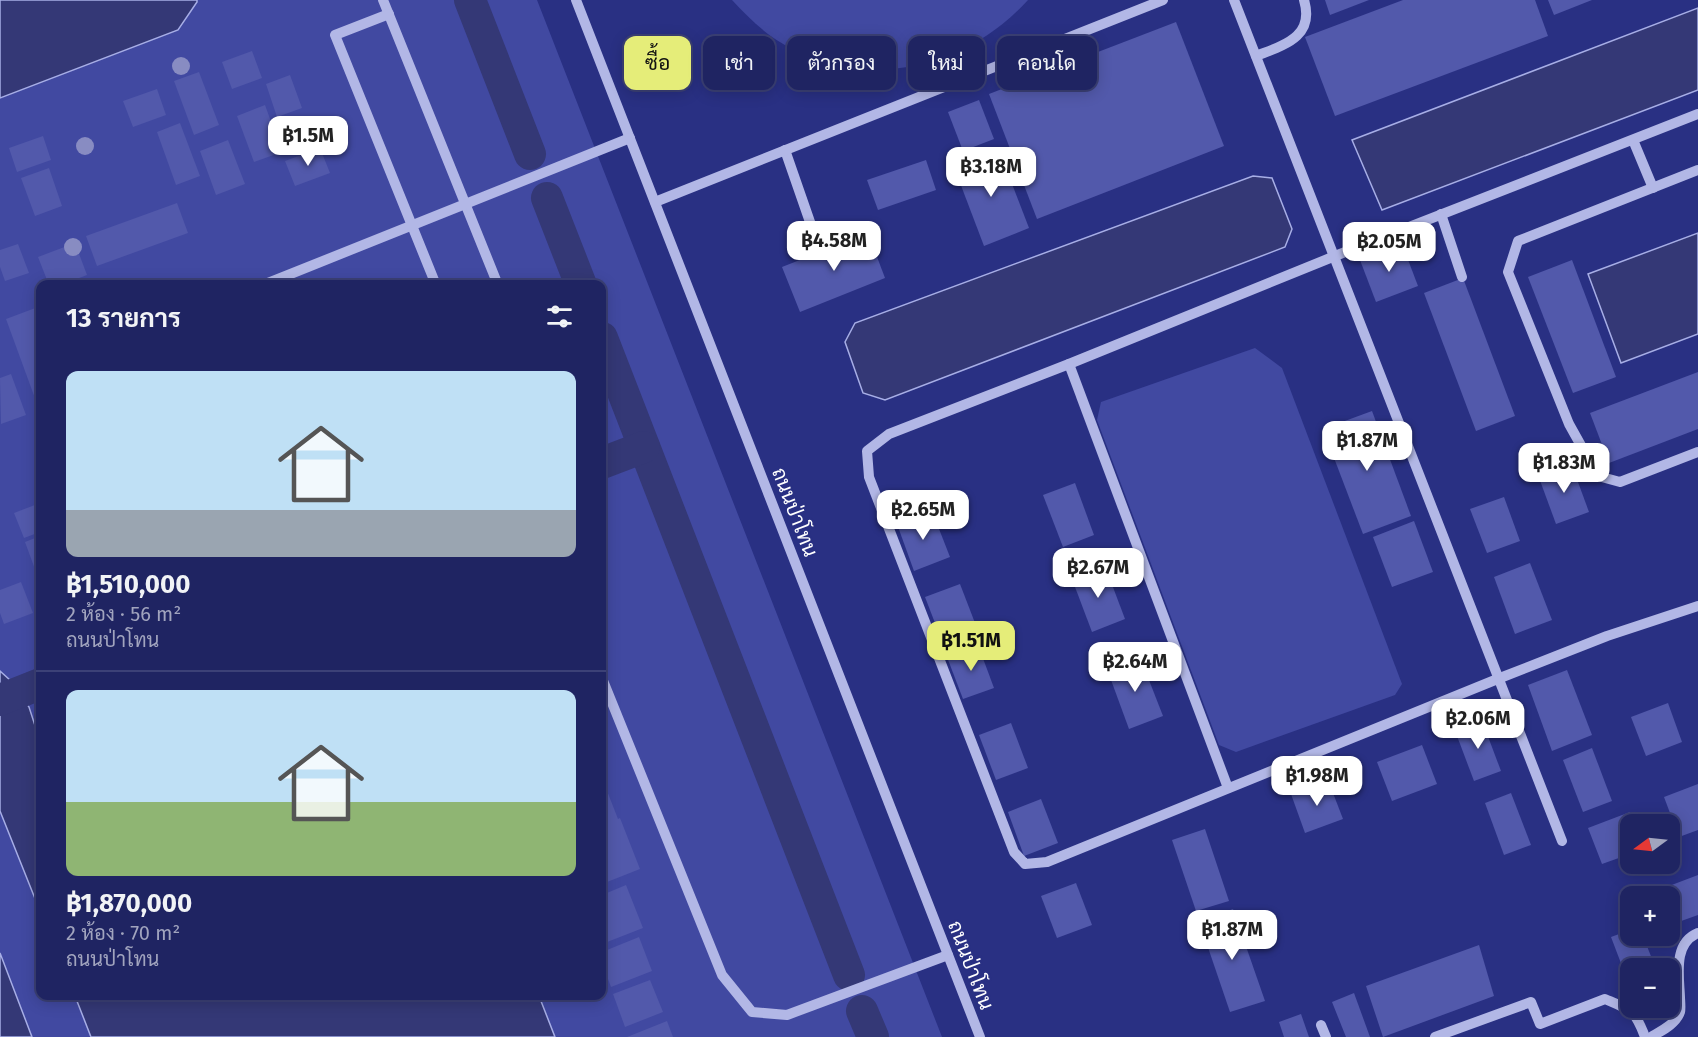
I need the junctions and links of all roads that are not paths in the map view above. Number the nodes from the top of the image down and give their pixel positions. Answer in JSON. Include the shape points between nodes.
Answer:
{"nodes":[{"id":1,"x":383,"y":0,"type":"edge"},
{"id":2,"x":576,"y":0,"type":"edge"},
{"id":3,"x":1163,"y":0,"type":"edge"},
{"id":4,"x":1234,"y":0,"type":"edge"},
{"id":5,"x":1304,"y":0,"type":"edge"},
{"id":6,"x":389,"y":14,"type":"junction"},
{"id":7,"x":1256,"y":56,"type":"junction"},
{"id":8,"x":1698,"y":114,"type":"edge"},
{"id":9,"x":630,"y":138,"type":"junction"},
{"id":10,"x":1633,"y":140,"type":"junction"},
{"id":11,"x":785,"y":150,"type":"junction"},
{"id":12,"x":1698,"y":170,"type":"edge"},
{"id":13,"x":1653,"y":188,"type":"junction"},
{"id":14,"x":655,"y":202,"type":"junction"},
{"id":15,"x":466,"y":204,"type":"junction"},
{"id":16,"x":1441,"y":214,"type":"junction"},
{"id":17,"x":411,"y":225,"type":"junction"},
{"id":18,"x":818,"y":245,"type":"dead end"},
{"id":19,"x":1335,"y":255,"type":"junction"},
{"id":20,"x":1462,"y":277,"type":"dead end"},
{"id":21,"x":275,"y":280,"type":"edge"},
{"id":22,"x":434,"y":280,"type":"edge"},
{"id":23,"x":496,"y":280,"type":"edge"},
{"id":24,"x":1070,"y":364,"type":"junction"},
{"id":25,"x":1698,"y":452,"type":"edge"},
{"id":26,"x":1698,"y":606,"type":"edge"},
{"id":27,"x":1500,"y":678,"type":"junction"},
{"id":28,"x":606,"y":688,"type":"edge"},
{"id":29,"x":1227,"y":788,"type":"junction"},
{"id":30,"x":1562,"y":841,"type":"dead end"},
{"id":31,"x":1698,"y":933,"type":"edge"},
{"id":32,"x":948,"y":955,"type":"junction"},
{"id":33,"x":1321,"y":1024,"type":"dead end"},
{"id":34,"x":980,"y":1037,"type":"edge"},
{"id":35,"x":1326,"y":1037,"type":"edge"},
{"id":36,"x":1435,"y":1037,"type":"edge"},
{"id":37,"x":1645,"y":1037,"type":"edge"},
{"id":38,"x":1651,"y":1037,"type":"edge"}],
"edges":[{"from":1,"to":6,"type":"street"},
{"from":2,"to":9,"type":"street","name":"ถนนป่าโทน"},
{"from":3,"to":11,"type":"street"},
{"from":4,"to":7,"type":"street"},
{"from":5,"to":7,"type":"street","via":[[1308,12],[1305,27],[1285,45]]},
{"from":6,"to":15,"type":"street"},
{"from":6,"to":17,"type":"street","via":[[335,35]]},
{"from":7,"to":19,"type":"street"},
{"from":8,"to":10,"type":"street"},
{"from":9,"to":14,"type":"street","name":"ถนนป่าโทน"},
{"from":9,"to":15,"type":"street"},
{"from":10,"to":13,"type":"street"},
{"from":10,"to":16,"type":"street"},
{"from":11,"to":14,"type":"street"},
{"from":11,"to":18,"type":"street"},
{"from":12,"to":13,"type":"street"},
{"from":13,"to":25,"type":"street","via":[[1518,241],[1508,272],[1569,424],[1598,476],[1620,482]]},
{"from":14,"to":32,"type":"street","name":"ถนนป่าโทน"},
{"from":15,"to":17,"type":"street"},
{"from":15,"to":23,"type":"street"},
{"from":16,"to":19,"type":"street"},
{"from":16,"to":20,"type":"street"},
{"from":17,"to":21,"type":"street"},
{"from":17,"to":22,"type":"street"},
{"from":19,"to":24,"type":"street"},
{"from":19,"to":27,"type":"street"},
{"from":24,"to":29,"type":"street"},
{"from":24,"to":29,"type":"street","via":[[889,434],[867,451],[869,477],[1014,852],[1025,864],[1047,862]]},
{"from":26,"to":27,"type":"street"},
{"from":27,"to":29,"type":"street"},
{"from":27,"to":30,"type":"street"},
{"from":28,"to":32,"type":"street","via":[[722,975],[752,1012],[787,1015]]},
{"from":31,"to":38,"type":"street","via":[[1682,946],[1680,1012],[1669,1026]]},
{"from":32,"to":34,"type":"street","name":"ถนนป่าโทน"},
{"from":33,"to":35,"type":"street"},
{"from":36,"to":37,"type":"street","via":[[1531,1002],[1540,1024],[1605,999],[1627,1008],[1638,1018]]}]}
